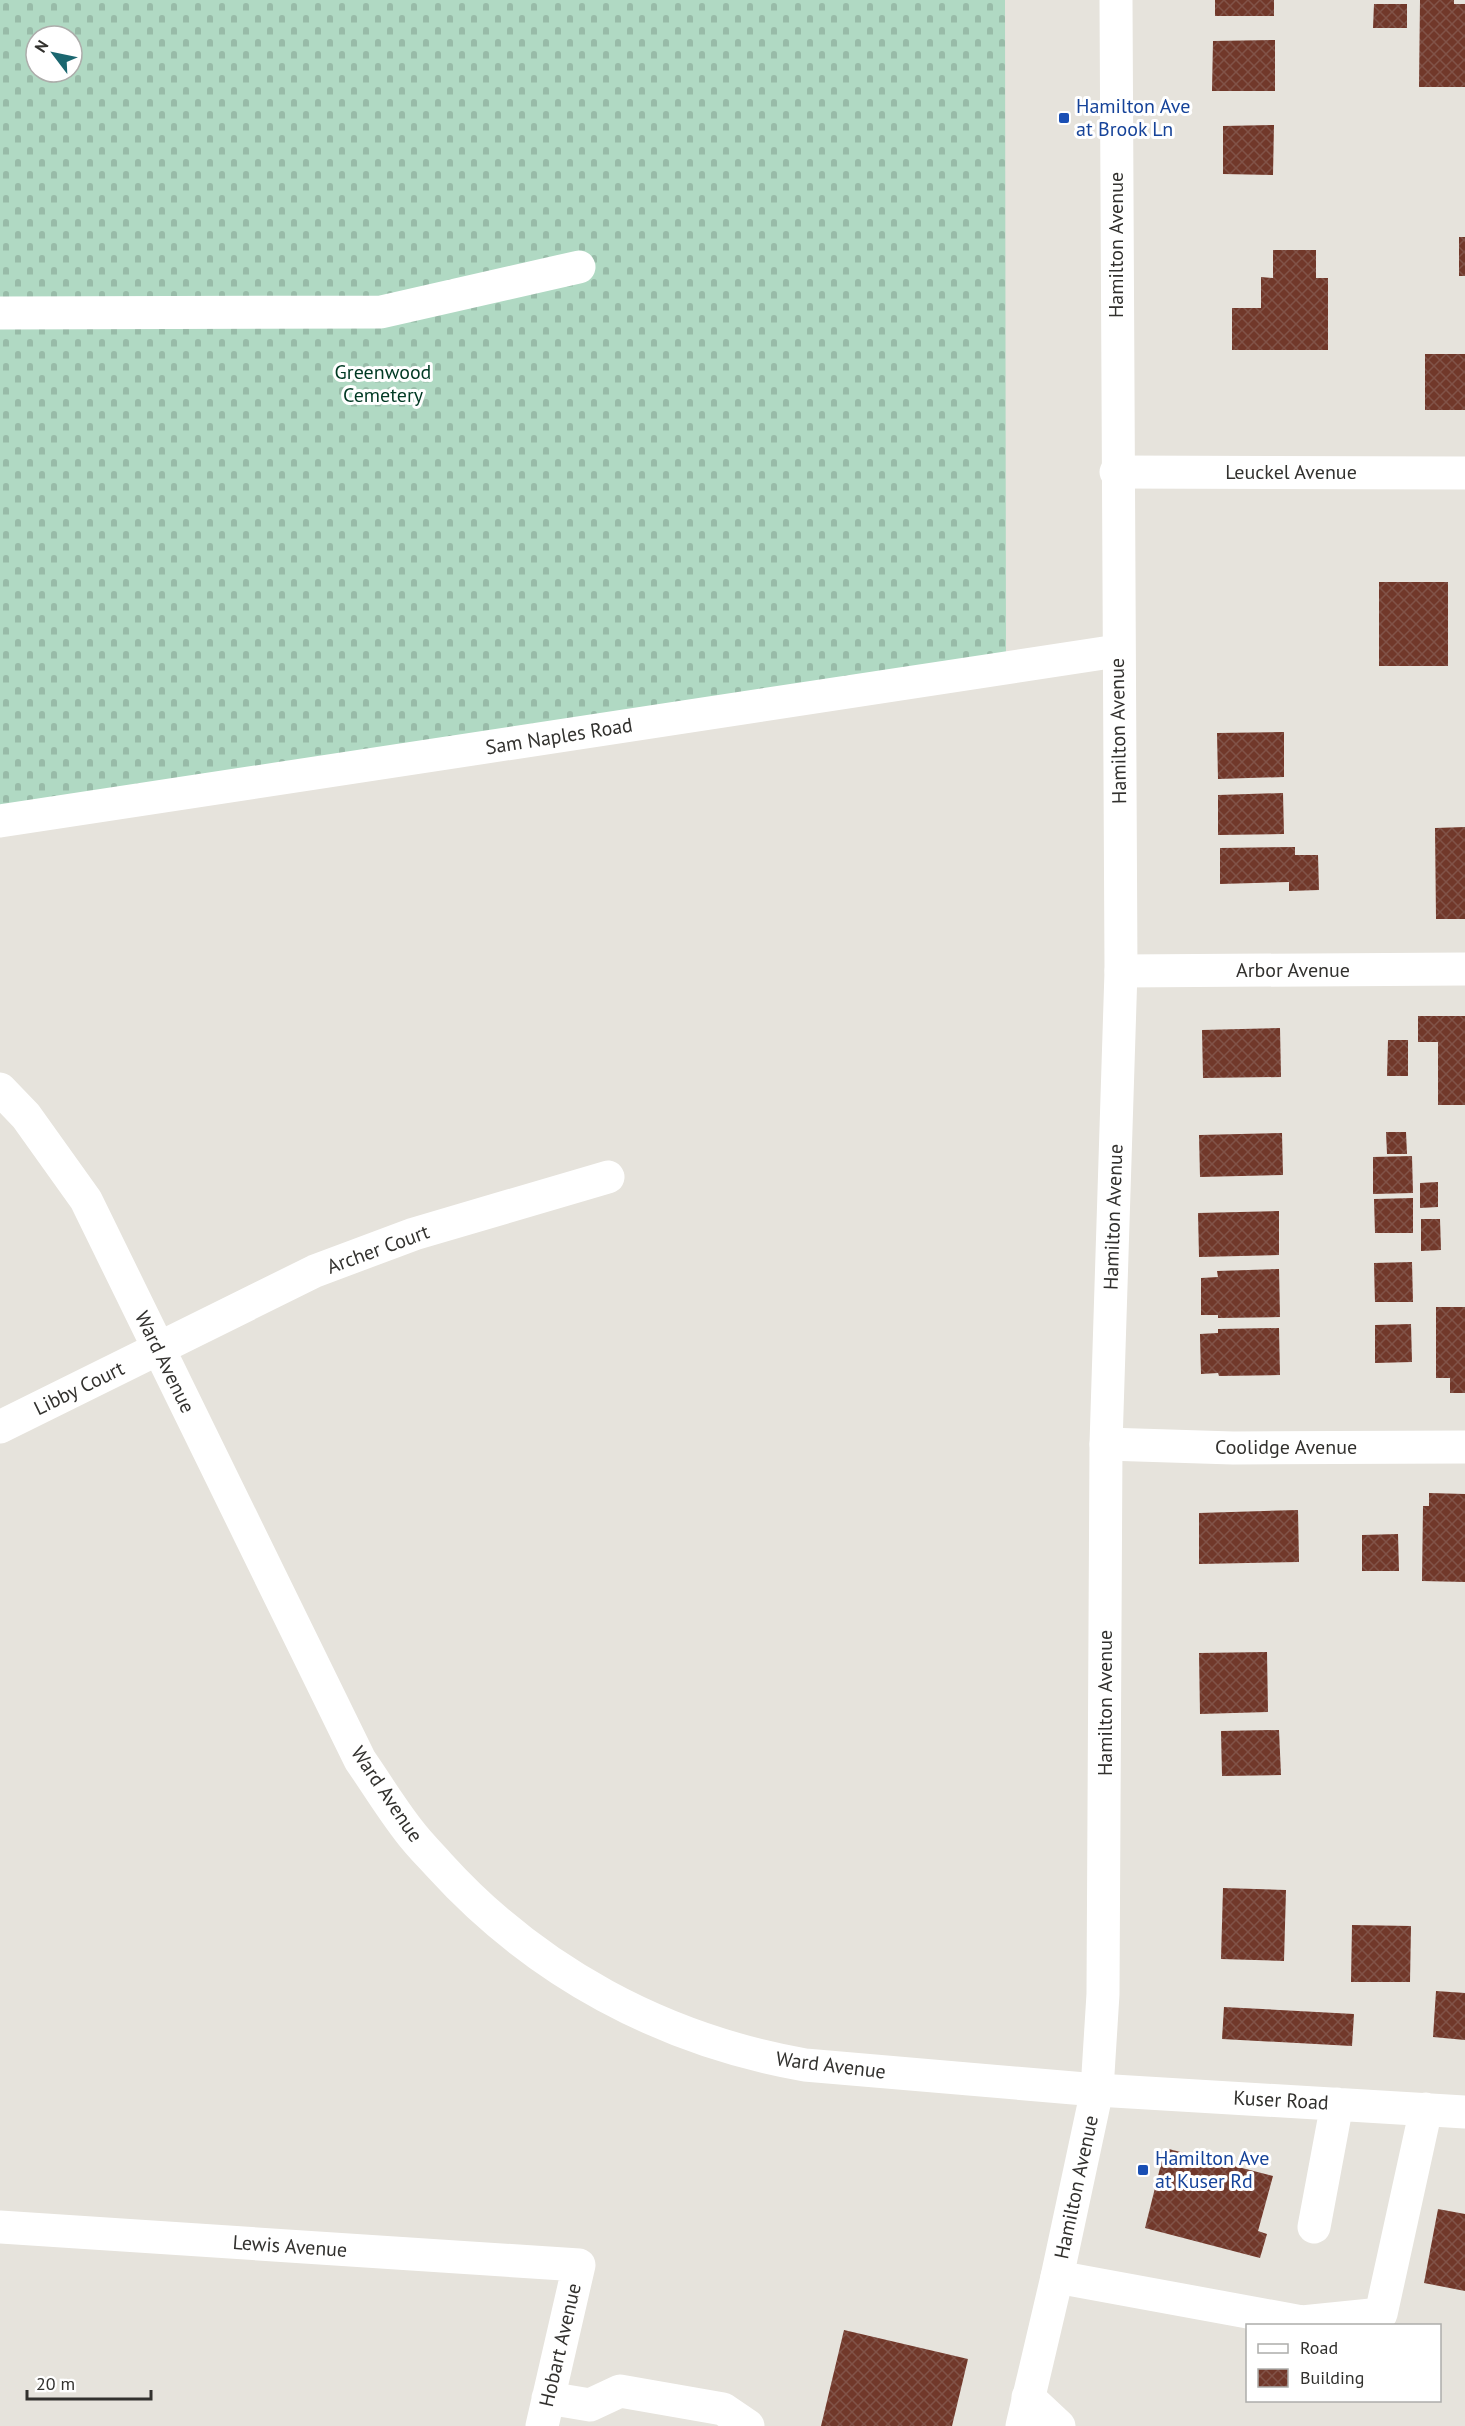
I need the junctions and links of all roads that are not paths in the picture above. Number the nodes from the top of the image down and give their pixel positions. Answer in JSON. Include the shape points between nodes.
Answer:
{"nodes":[{"id":1,"x":1116,"y":0,"type":"edge"},
{"id":2,"x":579,"y":267,"type":"dead end"},
{"id":3,"x":0,"y":313,"type":"edge"},
{"id":4,"x":1116,"y":472,"type":"junction"},
{"id":5,"x":1465,"y":473,"type":"edge"},
{"id":6,"x":1117,"y":651,"type":"junction"},
{"id":7,"x":0,"y":821,"type":"edge"},
{"id":8,"x":1465,"y":969,"type":"edge"},
{"id":9,"x":1121,"y":971,"type":"junction"},
{"id":10,"x":0,"y":1089,"type":"edge"},
{"id":11,"x":608,"y":1177,"type":"dead end"},
{"id":12,"x":159,"y":1349,"type":"junction"},
{"id":13,"x":0,"y":1427,"type":"edge"},
{"id":14,"x":1106,"y":1444,"type":"junction"},
{"id":15,"x":1465,"y":1447,"type":"edge"},
{"id":16,"x":1097,"y":2090,"type":"junction"},
{"id":17,"x":1338,"y":2104,"type":"junction"},
{"id":18,"x":1425,"y":2109,"type":"junction"},
{"id":19,"x":1465,"y":2112,"type":"edge"},
{"id":20,"x":0,"y":2227,"type":"edge"},
{"id":21,"x":1314,"y":2227,"type":"dead end"},
{"id":22,"x":579,"y":2265,"type":"joint"},
{"id":23,"x":1057,"y":2277,"type":"junction"},
{"id":24,"x":1025,"y":2411,"type":"edge"},
{"id":25,"x":545,"y":2412,"type":"edge"},
{"id":26,"x":748,"y":2426,"type":"edge"},
{"id":27,"x":1059,"y":2426,"type":"edge"}],
"edges":[{"from":1,"to":4,"type":"street","name":"Hamilton Avenue"},
{"from":2,"to":3,"type":"street","via":[[381,312]]},
{"from":4,"to":5,"type":"street","name":"Leuckel Avenue"},
{"from":4,"to":6,"type":"street","name":"Hamilton Avenue"},
{"from":6,"to":7,"type":"street","name":"Sam Naples Road"},
{"from":6,"to":9,"type":"street","name":"Hamilton Avenue"},
{"from":8,"to":9,"type":"street","name":"Arbor Avenue"},
{"from":9,"to":14,"type":"street","name":"Hamilton Avenue"},
{"from":10,"to":12,"type":"street","name":"Ward Avenue","via":[[26,1116],[86,1200]]},
{"from":11,"to":12,"type":"street","name":"Archer Court","via":[[414,1234],[315,1271]]},
{"from":12,"to":13,"type":"street","name":"Libby Court"},
{"from":12,"to":16,"type":"street","name":"Ward Avenue","via":[[360,1760],[424,1849],[468,1897],[535,1954],[610,2000],[691,2036],[775,2060]]},
{"from":14,"to":15,"type":"street","name":"Coolidge Avenue"},
{"from":14,"to":16,"type":"street","name":"Hamilton Avenue","via":[[1103,1994]]},
{"from":16,"to":17,"type":"street","name":"Kuser Road"},
{"from":16,"to":23,"type":"street","name":"Hamilton Avenue"},
{"from":17,"to":18,"type":"street","name":"Kuser Road"},
{"from":17,"to":21,"type":"street"},
{"from":18,"to":19,"type":"street","name":"Kuser Road"},
{"from":18,"to":23,"type":"street","via":[[1381,2314],[1302,2322]]},
{"from":20,"to":22,"type":"street","name":"Lewis Avenue"},
{"from":22,"to":25,"type":"street","name":"Hobart Avenue"},
{"from":23,"to":24,"type":"street","name":"Hamilton Avenue"},
{"from":24,"to":27,"type":"street"},
{"from":25,"to":26,"type":"street","via":[[590,2405],[620,2391],[723,2409]]}]}
